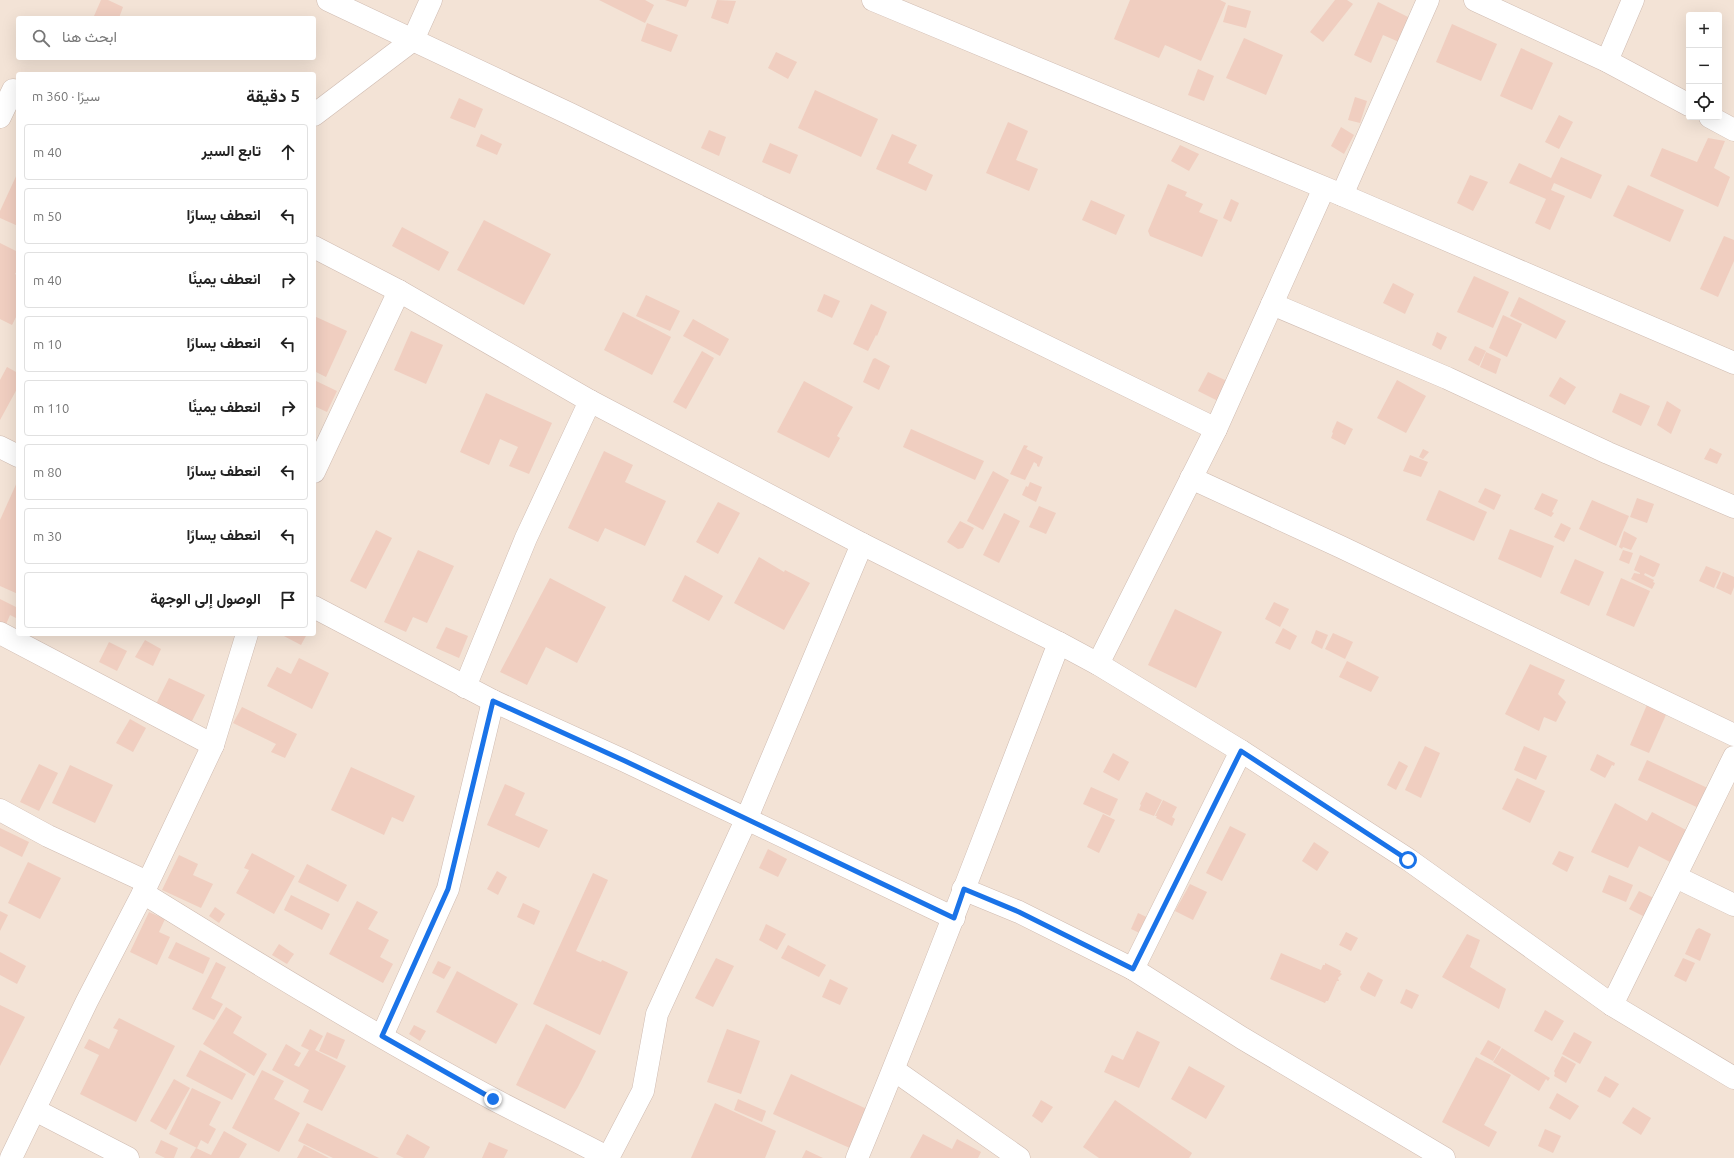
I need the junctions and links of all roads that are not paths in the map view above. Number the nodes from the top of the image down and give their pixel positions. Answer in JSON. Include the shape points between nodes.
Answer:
{"nodes":[{"id":1,"x":328,"y":0,"type":"edge"},
{"id":2,"x":431,"y":0,"type":"edge"},
{"id":3,"x":873,"y":0,"type":"edge"},
{"id":4,"x":1428,"y":0,"type":"edge"},
{"id":5,"x":1475,"y":0,"type":"edge"},
{"id":6,"x":1633,"y":0,"type":"edge"},
{"id":7,"x":413,"y":40,"type":"junction"},
{"id":8,"x":1607,"y":61,"type":"junction"},
{"id":9,"x":10,"y":88,"type":"edge"},
{"id":10,"x":1686,"y":103,"type":"edge"},
{"id":11,"x":316,"y":113,"type":"edge"},
{"id":12,"x":0,"y":117,"type":"edge"},
{"id":13,"x":1716,"y":120,"type":"edge"},
{"id":14,"x":1734,"y":130,"type":"edge"},
{"id":15,"x":1333,"y":192,"type":"junction"},
{"id":16,"x":316,"y":247,"type":"edge"},
{"id":17,"x":399,"y":291,"type":"junction"},
{"id":18,"x":1272,"y":304,"type":"junction"},
{"id":19,"x":1734,"y":363,"type":"edge"},
{"id":20,"x":590,"y":401,"type":"junction"},
{"id":21,"x":1216,"y":429,"type":"junction"},
{"id":22,"x":0,"y":447,"type":"edge"},
{"id":23,"x":16,"y":455,"type":"edge"},
{"id":24,"x":316,"y":468,"type":"edge"},
{"id":25,"x":1191,"y":478,"type":"junction"},
{"id":26,"x":1734,"y":507,"type":"edge"},
{"id":27,"x":862,"y":544,"type":"junction"},
{"id":28,"x":316,"y":608,"type":"edge"},
{"id":29,"x":0,"y":633,"type":"edge"},
{"id":30,"x":246,"y":636,"type":"edge"},
{"id":31,"x":1059,"y":643,"type":"junction"},
{"id":32,"x":1098,"y":664,"type":"junction"},
{"id":33,"x":465,"y":686,"type":"junction"},
{"id":34,"x":493,"y":701,"type":"junction"},
{"id":35,"x":1734,"y":735,"type":"edge"},
{"id":36,"x":213,"y":745,"type":"junction"},
{"id":37,"x":1241,"y":751,"type":"junction"},
{"id":38,"x":1734,"y":756,"type":"edge"},
{"id":39,"x":0,"y":810,"type":"edge"},
{"id":40,"x":746,"y":820,"type":"junction"},
{"id":41,"x":1676,"y":877,"type":"junction"},
{"id":42,"x":145,"y":888,"type":"junction"},
{"id":43,"x":964,"y":889,"type":"junction"},
{"id":44,"x":1734,"y":905,"type":"edge"},
{"id":45,"x":954,"y":918,"type":"junction"},
{"id":46,"x":1133,"y":969,"type":"junction"},
{"id":47,"x":1612,"y":1005,"type":"junction"},
{"id":48,"x":382,"y":1036,"type":"junction"},
{"id":49,"x":894,"y":1070,"type":"junction"},
{"id":50,"x":1734,"y":1078,"type":"edge"},
{"id":51,"x":35,"y":1110,"type":"junction"},
{"id":52,"x":11,"y":1158,"type":"edge"},
{"id":53,"x":128,"y":1158,"type":"edge"},
{"id":54,"x":609,"y":1158,"type":"edge"},
{"id":55,"x":857,"y":1158,"type":"edge"},
{"id":56,"x":1019,"y":1158,"type":"edge"},
{"id":57,"x":1444,"y":1158,"type":"edge"}],
"edges":[{"from":1,"to":7,"type":"street"},
{"from":2,"to":7,"type":"street"},
{"from":3,"to":15,"type":"street"},
{"from":4,"to":15,"type":"street"},
{"from":5,"to":8,"type":"street"},
{"from":6,"to":8,"type":"street"},
{"from":7,"to":11,"type":"street"},
{"from":7,"to":21,"type":"street","via":[[577,117]]},
{"from":8,"to":10,"type":"street"},
{"from":9,"to":12,"type":"street"},
{"from":13,"to":14,"type":"street"},
{"from":15,"to":18,"type":"street"},
{"from":15,"to":19,"type":"street"},
{"from":16,"to":17,"type":"street"},
{"from":17,"to":20,"type":"street"},
{"from":17,"to":24,"type":"street"},
{"from":18,"to":21,"type":"street"},
{"from":18,"to":26,"type":"street","via":[[1447,378],[1608,453]]},
{"from":20,"to":27,"type":"street"},
{"from":20,"to":33,"type":"street","via":[[526,538]]},
{"from":21,"to":25,"type":"street"},
{"from":22,"to":23,"type":"street"},
{"from":25,"to":32,"type":"street"},
{"from":25,"to":35,"type":"street"},
{"from":27,"to":31,"type":"street"},
{"from":27,"to":40,"type":"street"},
{"from":28,"to":33,"type":"street"},
{"from":29,"to":36,"type":"street"},
{"from":30,"to":36,"type":"street"},
{"from":31,"to":32,"type":"street"},
{"from":31,"to":43,"type":"street"},
{"from":32,"to":37,"type":"street"},
{"from":33,"to":34,"type":"street"},
{"from":34,"to":40,"type":"street"},
{"from":34,"to":48,"type":"street","via":[[448,889]]},
{"from":36,"to":42,"type":"street"},
{"from":37,"to":46,"type":"street"},
{"from":37,"to":47,"type":"street","via":[[1408,860]]},
{"from":38,"to":41,"type":"street"},
{"from":39,"to":42,"type":"street"},
{"from":40,"to":45,"type":"street"},
{"from":40,"to":54,"type":"street","via":[[657,1014],[643,1091]]},
{"from":41,"to":44,"type":"street"},
{"from":41,"to":47,"type":"street"},
{"from":42,"to":48,"type":"street","via":[[242,954]]},
{"from":42,"to":51,"type":"street"},
{"from":43,"to":45,"type":"street"},
{"from":43,"to":46,"type":"street","via":[[1019,912]]},
{"from":45,"to":49,"type":"street"},
{"from":46,"to":57,"type":"street","via":[[1242,1038]]},
{"from":47,"to":50,"type":"street"},
{"from":48,"to":54,"type":"street","via":[[493,1099]]},
{"from":49,"to":55,"type":"street"},
{"from":49,"to":56,"type":"street"},
{"from":51,"to":52,"type":"street"},
{"from":51,"to":53,"type":"street"}]}
